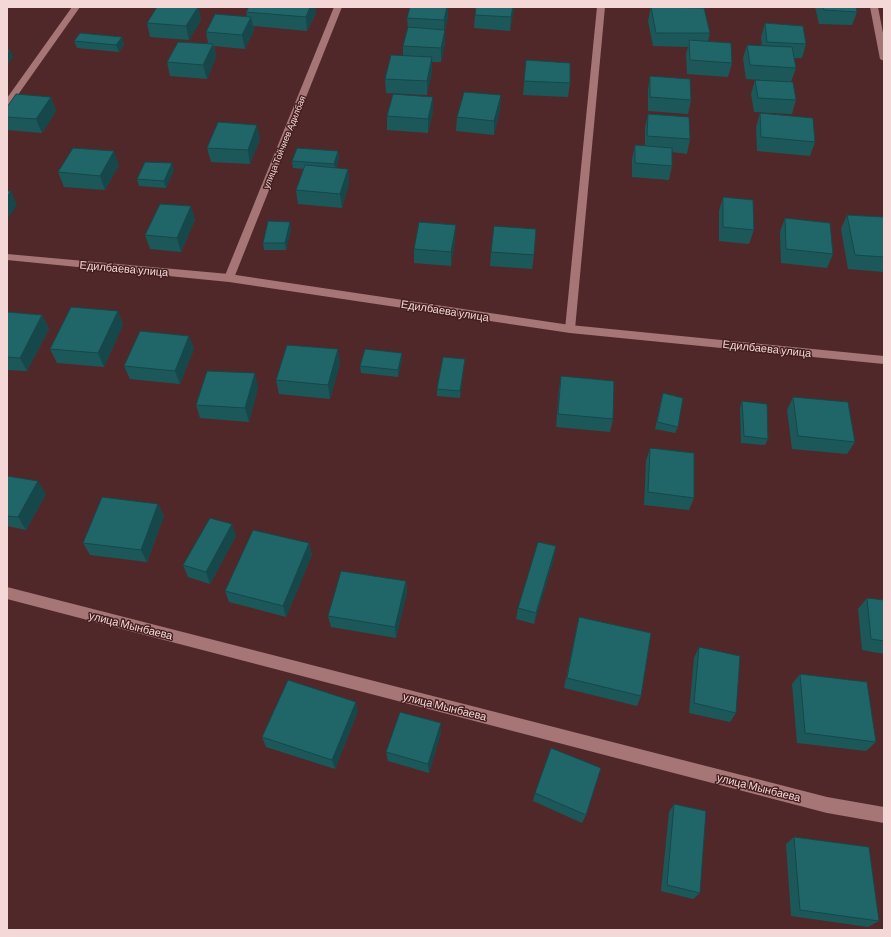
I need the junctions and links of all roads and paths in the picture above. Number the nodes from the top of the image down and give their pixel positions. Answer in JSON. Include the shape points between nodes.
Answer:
{"nodes":[{"id":1,"x":76,"y":7,"type":"edge"},
{"id":2,"x":338,"y":7,"type":"edge"},
{"id":3,"x":601,"y":7,"type":"edge"},
{"id":4,"x":874,"y":7,"type":"edge"},
{"id":5,"x":884,"y":59,"type":"edge"},
{"id":6,"x":7,"y":104,"type":"edge"},
{"id":7,"x":7,"y":257,"type":"edge"},
{"id":8,"x":229,"y":278,"type":"junction"},
{"id":9,"x":570,"y":329,"type":"junction"},
{"id":10,"x":884,"y":360,"type":"edge"},
{"id":11,"x":7,"y":593,"type":"edge"},
{"id":12,"x":884,"y":815,"type":"edge"}],
"edges":[{"from":1,"to":6,"type":"street"},
{"from":2,"to":8,"type":"street","name":"улица Тойчиев Адилбая"},
{"from":3,"to":9,"type":"street"},
{"from":4,"to":5,"type":"street"},
{"from":7,"to":8,"type":"street","name":"Едилбаева улица"},
{"from":8,"to":9,"type":"street","name":"Едилбаева улица"},
{"from":9,"to":10,"type":"street","name":"Едилбаева улица"},
{"from":11,"to":12,"type":"street","name":"улица Мынбаева","via":[[828,805]]}]}
